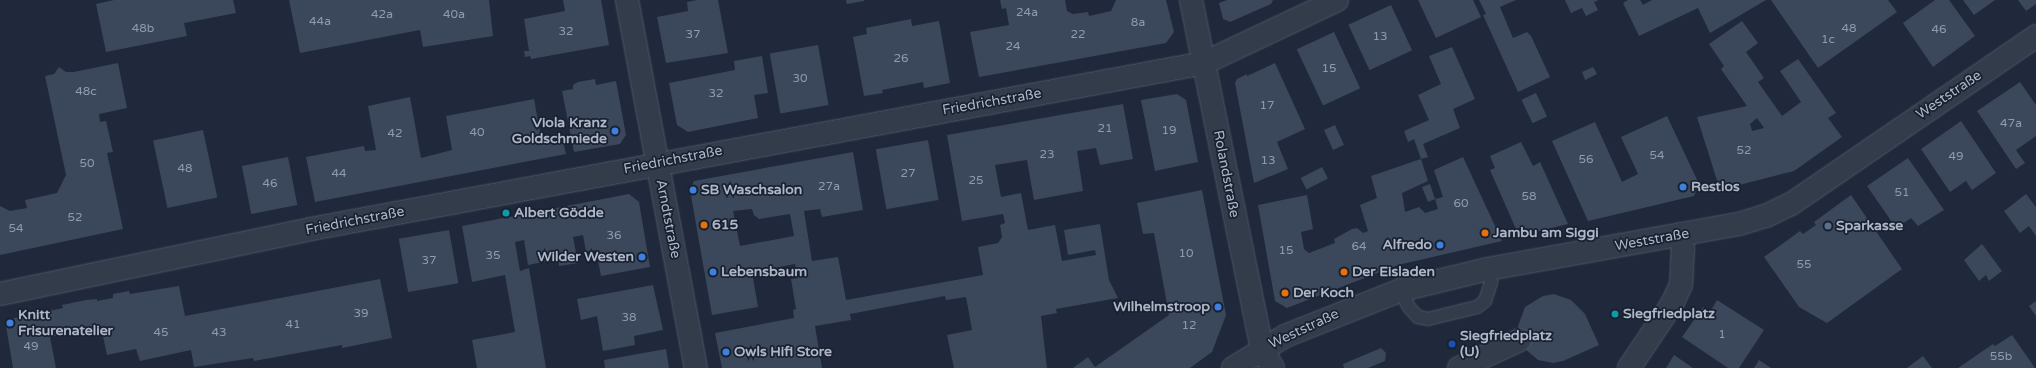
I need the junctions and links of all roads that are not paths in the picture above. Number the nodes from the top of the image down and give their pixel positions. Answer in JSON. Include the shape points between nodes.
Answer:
{"nodes":[{"id":1,"x":627,"y":0,"type":"edge"},
{"id":2,"x":1191,"y":0,"type":"edge"},
{"id":3,"x":1337,"y":0,"type":"edge"},
{"id":4,"x":2036,"y":36,"type":"edge"},
{"id":5,"x":1204,"y":63,"type":"junction"},
{"id":6,"x":658,"y":163,"type":"junction"},
{"id":7,"x":1680,"y":234,"type":"junction"},
{"id":8,"x":1488,"y":269,"type":"junction"},
{"id":9,"x":1401,"y":290,"type":"junction"},
{"id":10,"x":0,"y":294,"type":"edge"},
{"id":11,"x":1520,"y":340,"type":"dead end"},
{"id":12,"x":1262,"y":349,"type":"junction"},
{"id":13,"x":696,"y":368,"type":"edge"},
{"id":14,"x":1233,"y":368,"type":"edge"},
{"id":15,"x":1273,"y":368,"type":"edge"},
{"id":16,"x":1459,"y":368,"type":"edge"},
{"id":17,"x":1629,"y":368,"type":"edge"}],
"edges":[{"from":1,"to":6,"type":"street","name":"Arndtstraße"},
{"from":2,"to":5,"type":"street","name":"Rolandstraße"},
{"from":3,"to":5,"type":"street","name":"Friedrichstraße"},
{"from":4,"to":7,"type":"street","name":"Weststraße","via":[[1791,204],[1740,224]]},
{"from":5,"to":6,"type":"street","name":"Friedrichstraße"},
{"from":5,"to":12,"type":"street","name":"Rolandstraße"},
{"from":6,"to":10,"type":"street","name":"Friedrichstraße","via":[[312,229]]},
{"from":6,"to":13,"type":"street","name":"Arndtstraße"},
{"from":7,"to":8,"type":"street","name":"Weststraße"},
{"from":7,"to":17,"type":"street","via":[[1683,249],[1681,285],[1672,304]]},
{"from":8,"to":9,"type":"street","name":"Weststraße"},
{"from":8,"to":9,"type":"lane","via":[[1491,282],[1485,301],[1477,307],[1435,317],[1418,317],[1408,306]]},
{"from":9,"to":12,"type":"street","name":"Weststraße","via":[[1330,316]]},
{"from":11,"to":16,"type":"street"},
{"from":12,"to":14,"type":"street","name":"Weststraße"},
{"from":12,"to":15,"type":"street"}]}
